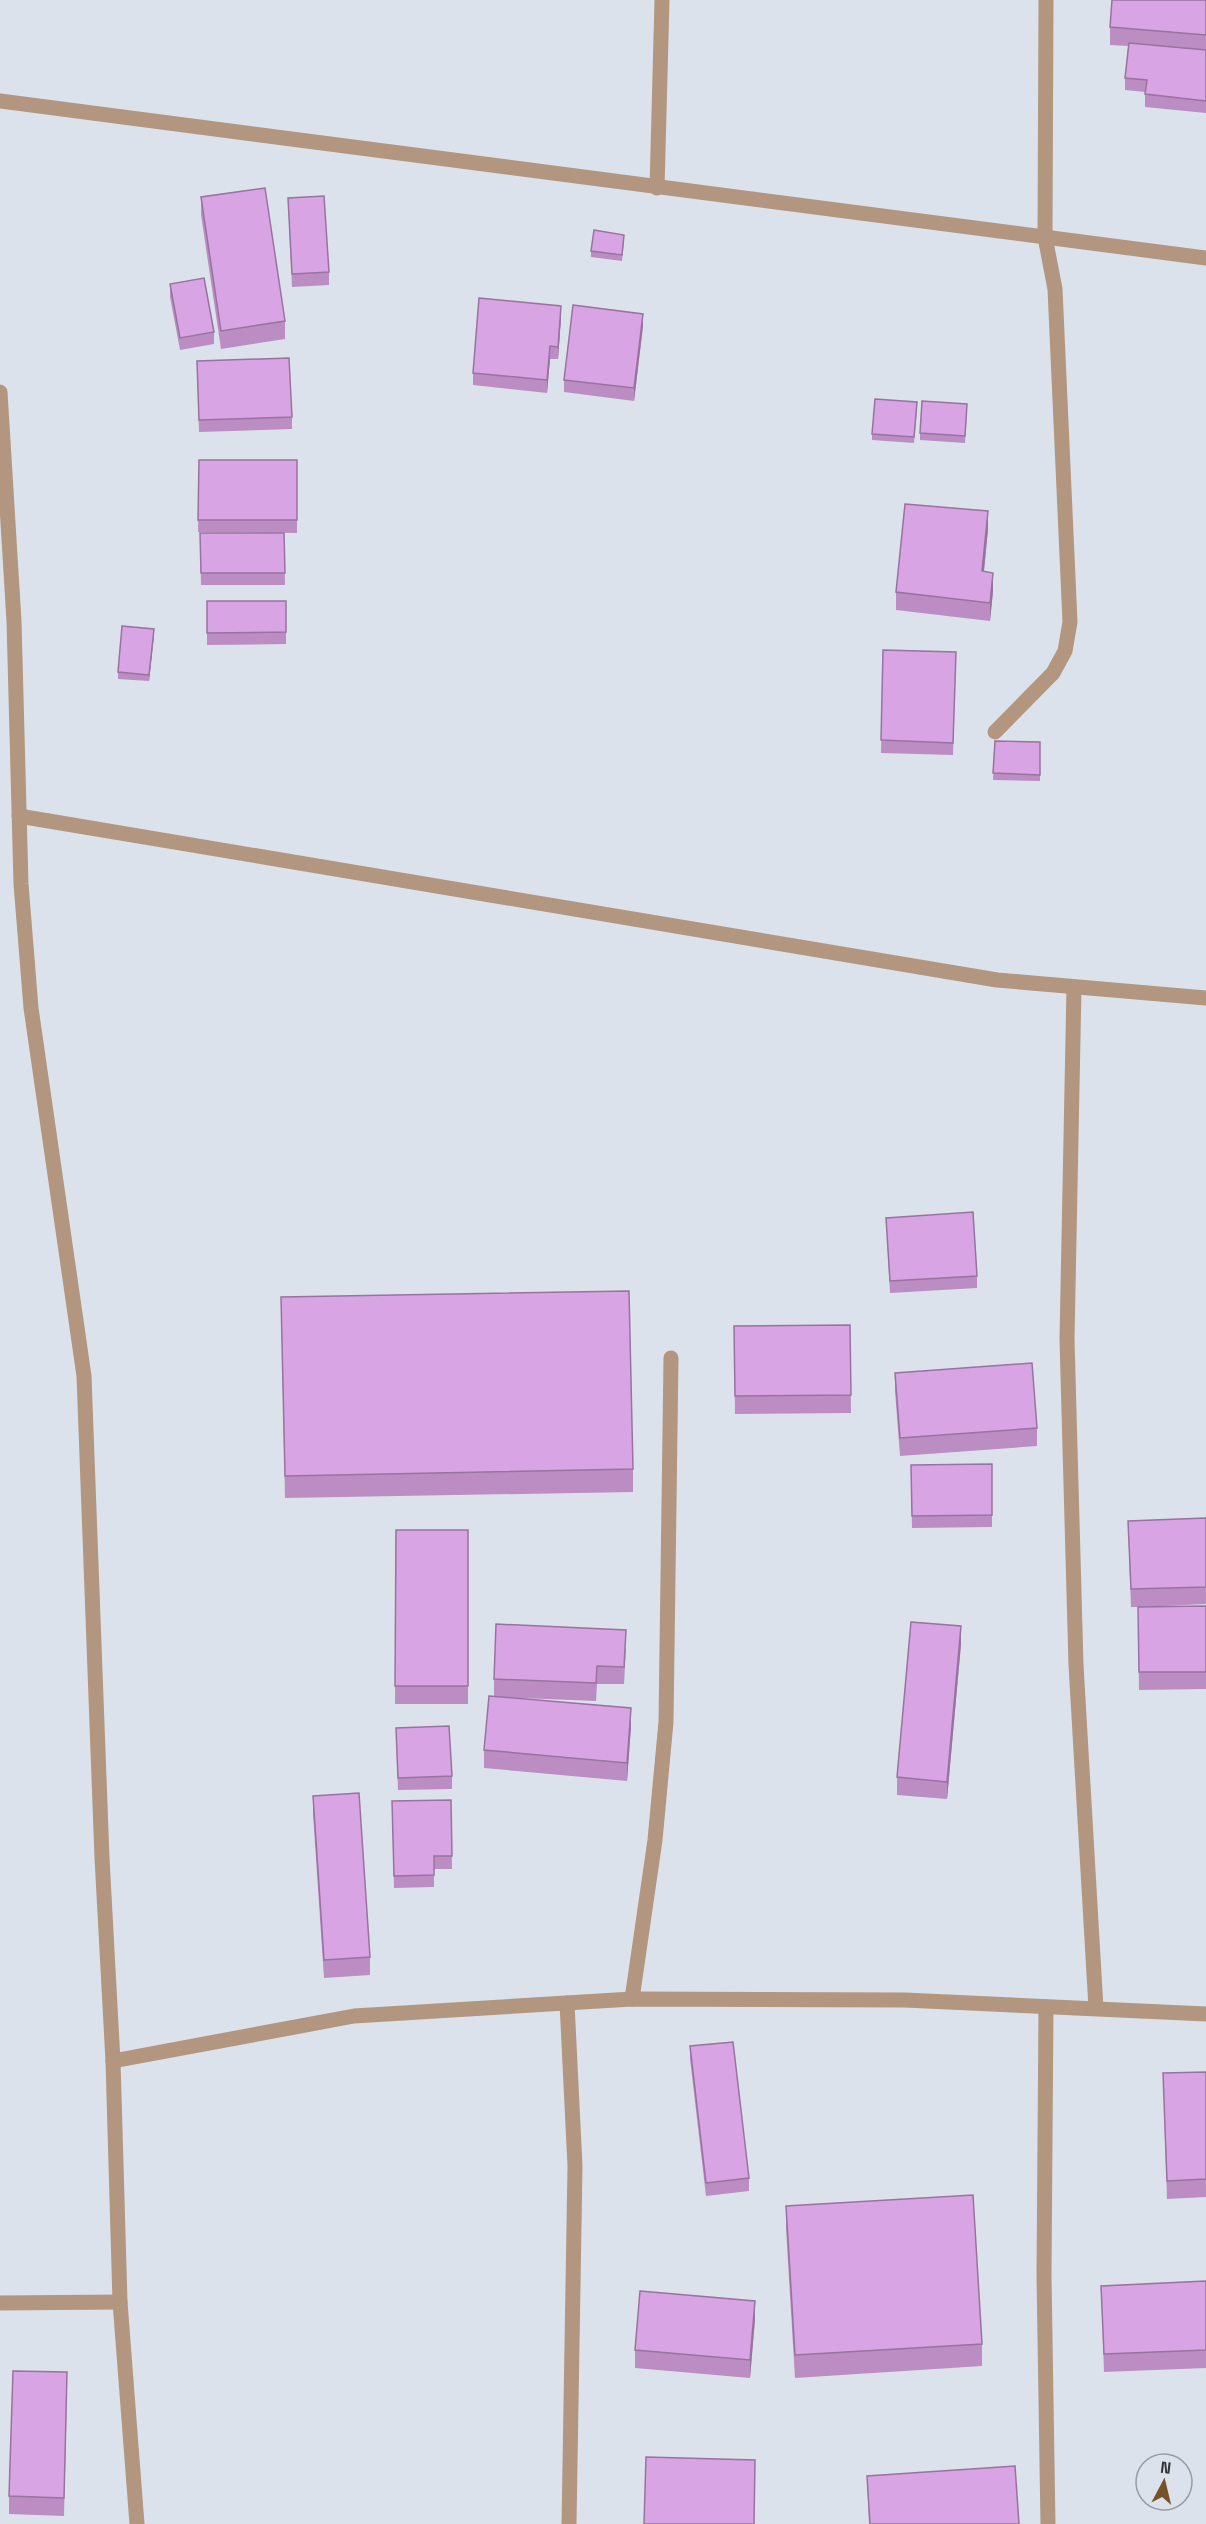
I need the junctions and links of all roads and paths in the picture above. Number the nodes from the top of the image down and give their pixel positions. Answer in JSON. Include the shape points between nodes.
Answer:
{"nodes":[{"id":1,"x":662,"y":0,"type":"edge"},
{"id":2,"x":1046,"y":0,"type":"edge"},
{"id":3,"x":0,"y":101,"type":"edge"},
{"id":4,"x":657,"y":188,"type":"junction"},
{"id":5,"x":1045,"y":237,"type":"junction"},
{"id":6,"x":1206,"y":258,"type":"edge"},
{"id":7,"x":0,"y":392,"type":"edge"},
{"id":8,"x":3,"y":492,"type":"edge"},
{"id":9,"x":995,"y":732,"type":"dead end"},
{"id":10,"x":19,"y":816,"type":"junction"},
{"id":11,"x":1074,"y":987,"type":"junction"},
{"id":12,"x":1206,"y":998,"type":"edge"},
{"id":13,"x":671,"y":1358,"type":"dead end"},
{"id":14,"x":632,"y":1999,"type":"junction"},
{"id":15,"x":567,"y":2003,"type":"junction"},
{"id":16,"x":1046,"y":2007,"type":"junction"},
{"id":17,"x":1096,"y":2008,"type":"junction"},
{"id":18,"x":1206,"y":2014,"type":"edge"},
{"id":19,"x":113,"y":2061,"type":"junction"},
{"id":20,"x":120,"y":2302,"type":"junction"},
{"id":21,"x":0,"y":2303,"type":"edge"},
{"id":22,"x":137,"y":2524,"type":"edge"},
{"id":23,"x":569,"y":2524,"type":"edge"},
{"id":24,"x":1048,"y":2524,"type":"edge"}],
"edges":[{"from":1,"to":4,"type":"street"},
{"from":2,"to":5,"type":"street"},
{"from":3,"to":4,"type":"street"},
{"from":4,"to":5,"type":"street"},
{"from":5,"to":6,"type":"street"},
{"from":5,"to":9,"type":"street","via":[[1055,289],[1070,622],[1065,651],[1053,673]]},
{"from":7,"to":8,"type":"street"},
{"from":8,"to":10,"type":"street","via":[[14,621]]},
{"from":10,"to":11,"type":"street","via":[[974,977]]},
{"from":10,"to":19,"type":"street","via":[[31,1008],[84,1376]]},
{"from":11,"to":12,"type":"street"},
{"from":11,"to":17,"type":"street","via":[[1066,1339],[1076,1665]]},
{"from":13,"to":14,"type":"street","via":[[666,1722],[655,1840]]},
{"from":14,"to":15,"type":"street"},
{"from":14,"to":16,"type":"street","via":[[905,2000]]},
{"from":15,"to":19,"type":"street","via":[[354,2016]]},
{"from":15,"to":23,"type":"street","via":[[575,2166]]},
{"from":16,"to":17,"type":"street"},
{"from":16,"to":24,"type":"street","via":[[1044,2275]]},
{"from":17,"to":18,"type":"street"},
{"from":19,"to":20,"type":"street"},
{"from":20,"to":21,"type":"street"},
{"from":20,"to":22,"type":"street"}]}
